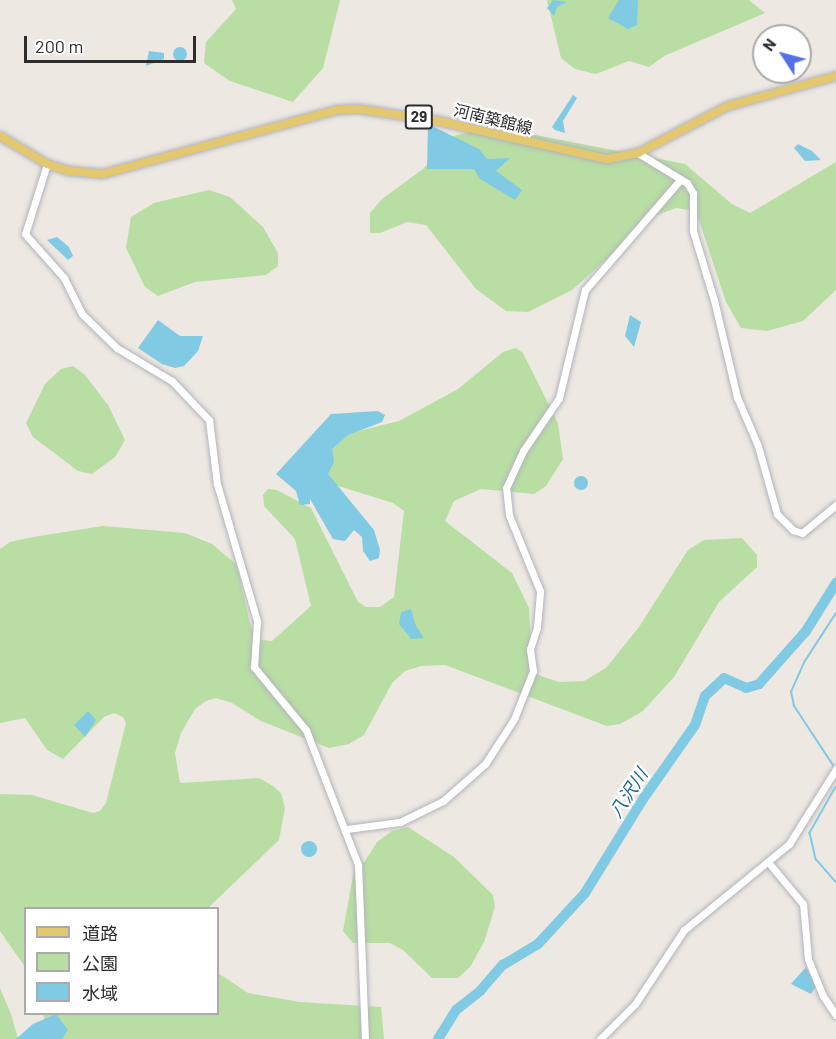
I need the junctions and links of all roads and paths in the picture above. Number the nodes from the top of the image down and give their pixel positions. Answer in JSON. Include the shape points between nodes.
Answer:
{"nodes":[{"id":1,"x":836,"y":76,"type":"edge"},
{"id":2,"x":0,"y":136,"type":"edge"},
{"id":3,"x":638,"y":153,"type":"junction"},
{"id":4,"x":47,"y":165,"type":"junction"},
{"id":5,"x":679,"y":181,"type":"junction"},
{"id":6,"x":836,"y":505,"type":"edge"},
{"id":7,"x":835,"y":771,"type":"edge"},
{"id":8,"x":347,"y":829,"type":"junction"},
{"id":9,"x":768,"y":862,"type":"junction"},
{"id":10,"x":836,"y":1015,"type":"edge"},
{"id":11,"x":365,"y":1039,"type":"edge"},
{"id":12,"x":600,"y":1039,"type":"edge"}],
"edges":[{"from":1,"to":3,"type":"main road","name":"河南築館線","number":"29","via":[[728,106]]},
{"from":2,"to":4,"type":"main road","name":"河南築館線","number":"29"},
{"from":3,"to":4,"type":"main road","name":"河南築館線","number":"29","via":[[590,158],[438,121],[358,109],[327,112],[120,172],[78,173]]},
{"from":3,"to":5,"type":"street"},
{"from":4,"to":8,"type":"street","via":[[25,234],[64,278],[82,314],[117,348],[172,381],[209,420],[218,484],[257,621],[254,667],[306,730]]},
{"from":5,"to":6,"type":"street","via":[[687,183],[693,193],[693,231],[714,300],[736,398],[758,447],[777,514],[793,530],[802,532]]},
{"from":5,"to":8,"type":"street","via":[[585,290],[559,398],[524,451],[506,488],[509,515],[540,591],[537,627],[530,650],[533,671],[514,719],[485,764],[443,801],[400,822]]},
{"from":7,"to":9,"type":"street","via":[[789,844]]},
{"from":8,"to":11,"type":"street","via":[[360,882]]},
{"from":9,"to":10,"type":"street","via":[[803,904],[808,958]]},
{"from":9,"to":12,"type":"street","via":[[684,930],[635,1004]]}]}
